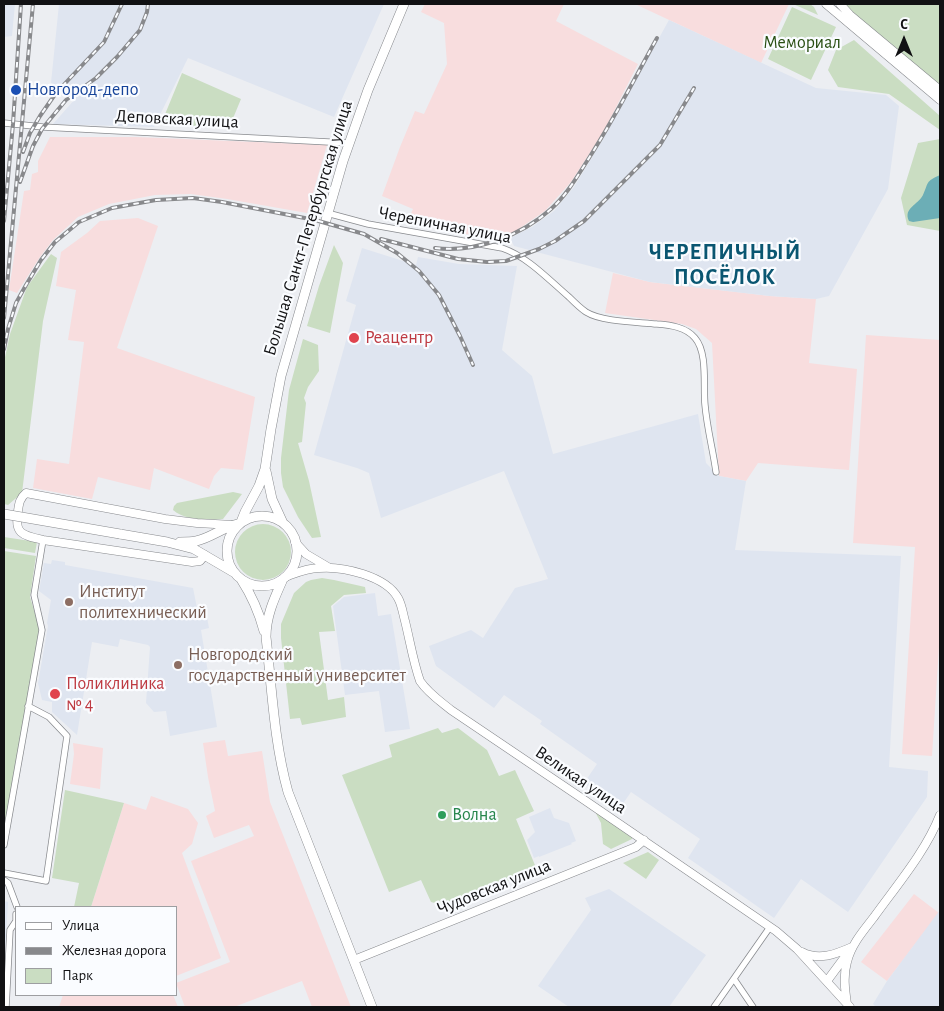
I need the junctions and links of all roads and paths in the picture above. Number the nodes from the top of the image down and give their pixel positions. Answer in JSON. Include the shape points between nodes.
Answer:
{"nodes":[{"id":1,"x":404,"y":4,"type":"edge"},
{"id":2,"x":826,"y":4,"type":"edge"},
{"id":3,"x":840,"y":4,"type":"edge"},
{"id":4,"x":940,"y":90,"type":"edge"},
{"id":5,"x":940,"y":100,"type":"edge"},
{"id":6,"x":4,"y":123,"type":"edge"},
{"id":7,"x":348,"y":143,"type":"junction"},
{"id":8,"x":327,"y":213,"type":"junction"},
{"id":9,"x":265,"y":469,"type":"junction"},
{"id":10,"x":716,"y":472,"type":"dead end"},
{"id":11,"x":4,"y":514,"type":"edge"},
{"id":12,"x":238,"y":524,"type":"junction"},
{"id":13,"x":286,"y":527,"type":"junction"},
{"id":14,"x":42,"y":540,"type":"junction"},
{"id":15,"x":167,"y":542,"type":"junction"},
{"id":16,"x":295,"y":542,"type":"junction"},
{"id":17,"x":205,"y":555,"type":"junction"},
{"id":18,"x":330,"y":567,"type":"junction"},
{"id":19,"x":238,"y":576,"type":"junction"},
{"id":20,"x":284,"y":578,"type":"junction"},
{"id":21,"x":266,"y":638,"type":"junction"},
{"id":22,"x":28,"y":706,"type":"junction"},
{"id":23,"x":940,"y":814,"type":"edge"},
{"id":24,"x":644,"y":840,"type":"junction"},
{"id":25,"x":4,"y":845,"type":"edge"},
{"id":26,"x":4,"y":873,"type":"edge"},
{"id":27,"x":4,"y":880,"type":"edge"},
{"id":28,"x":17,"y":906,"type":"edge"},
{"id":29,"x":15,"y":922,"type":"edge"},
{"id":30,"x":770,"y":927,"type":"junction"},
{"id":31,"x":852,"y":947,"type":"junction"},
{"id":32,"x":797,"y":949,"type":"junction"},
{"id":33,"x":354,"y":960,"type":"junction"},
{"id":34,"x":734,"y":978,"type":"junction"},
{"id":35,"x":827,"y":981,"type":"junction"},
{"id":36,"x":849,"y":1006,"type":"edge"},
{"id":37,"x":6,"y":1007,"type":"edge"},
{"id":38,"x":372,"y":1007,"type":"edge"},
{"id":39,"x":714,"y":1007,"type":"edge"},
{"id":40,"x":753,"y":1007,"type":"edge"}],
"edges":[{"from":1,"to":7,"type":"main road","name":"Большая Санкт-Петербургская улица"},
{"from":2,"to":5,"type":"main road"},
{"from":3,"to":4,"type":"main road"},
{"from":6,"to":7,"type":"street","name":"Деповская улица"},
{"from":7,"to":8,"type":"main road","name":"Большая Санкт-Петербургская улица"},
{"from":8,"to":9,"type":"main road","name":"Большая Санкт-Петербургская улица","via":[[281,376]]},
{"from":8,"to":10,"type":"street","name":"Черепичная улица","via":[[368,224],[502,248],[530,264],[586,312],[599,317],[670,326],[690,333],[701,352]]},
{"from":9,"to":12,"type":"main road","name":"Большая Санкт-Петербургская улица"},
{"from":9,"to":13,"type":"main road","name":"Большая Санкт-Петербургская улица","via":[[272,500]]},
{"from":11,"to":15,"type":"main road","bridge":true},
{"from":12,"to":13,"type":"main road","via":[[263,516],[276,519]]},
{"from":12,"to":14,"type":"main road","via":[[164,519],[26,493],[20,501],[17,526],[23,534]]},
{"from":12,"to":15,"type":"main road","via":[[197,541]]},
{"from":12,"to":19,"type":"main road","via":[[228,548],[231,566]]},
{"from":13,"to":16,"type":"main road"},
{"from":14,"to":17,"type":"main road","via":[[192,562],[200,561]]},
{"from":14,"to":22,"type":"street","via":[[34,595],[42,630]]},
{"from":15,"to":17,"type":"main road"},
{"from":16,"to":18,"type":"main road","via":[[306,554]]},
{"from":16,"to":20,"type":"main road","via":[[294,564]]},
{"from":17,"to":19,"type":"main road"},
{"from":18,"to":20,"type":"main road","via":[[305,570]]},
{"from":18,"to":24,"type":"main road","name":"Великая улица","via":[[372,577],[393,591],[400,602],[420,681],[435,697]]},
{"from":19,"to":20,"type":"main road","via":[[250,584],[264,586]]},
{"from":19,"to":21,"type":"main road","via":[[252,597]]},
{"from":20,"to":21,"type":"main road","via":[[266,624]]},
{"from":21,"to":33,"type":"main road","via":[[277,739],[287,787]]},
{"from":22,"to":25,"type":"street"},
{"from":22,"to":26,"type":"street","via":[[49,717],[68,736],[46,881]]},
{"from":23,"to":31,"type":"main road","via":[[920,853]]},
{"from":24,"to":30,"type":"main road","name":"Великая улица"},
{"from":24,"to":33,"type":"main road","name":"Чудовская улица","via":[[636,847]]},
{"from":27,"to":28,"type":"street"},
{"from":29,"to":37,"type":"street","via":[[10,930]]},
{"from":30,"to":32,"type":"main road","name":"Великая улица"},
{"from":30,"to":34,"type":"street"},
{"from":31,"to":32,"type":"main road","via":[[817,956]]},
{"from":31,"to":35,"type":"main road"},
{"from":31,"to":36,"type":"main road","via":[[844,977]]},
{"from":32,"to":35,"type":"main road","name":"Великая улица"},
{"from":33,"to":38,"type":"main road"},
{"from":34,"to":39,"type":"street"},
{"from":34,"to":40,"type":"street"},
{"from":35,"to":36,"type":"main road","name":"Великая улица"}]}
